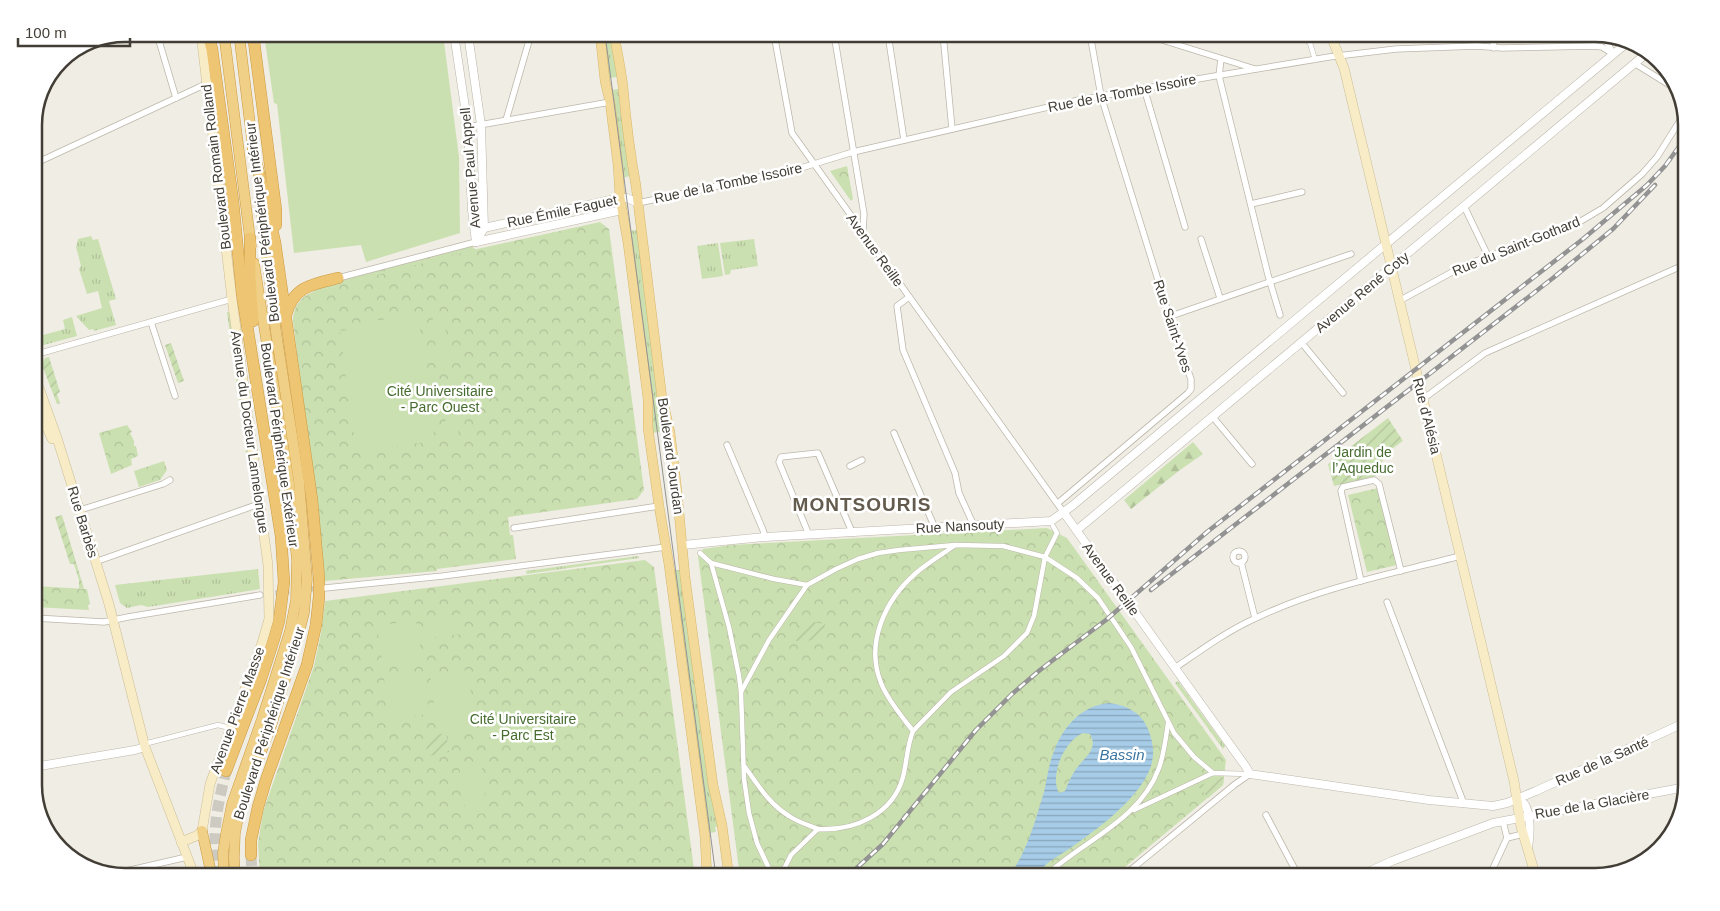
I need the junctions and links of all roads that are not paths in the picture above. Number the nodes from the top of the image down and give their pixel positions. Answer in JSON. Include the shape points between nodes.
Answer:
{"nodes":[{"id":1,"x":159,"y":42,"type":"edge"},
{"id":2,"x":202,"y":42,"type":"edge"},
{"id":3,"x":210,"y":42,"type":"edge"},
{"id":4,"x":225,"y":42,"type":"edge"},
{"id":5,"x":240,"y":42,"type":"edge"},
{"id":6,"x":254,"y":42,"type":"edge"},
{"id":7,"x":455,"y":42,"type":"edge"},
{"id":8,"x":469,"y":42,"type":"edge"},
{"id":9,"x":529,"y":42,"type":"edge"},
{"id":10,"x":601,"y":42,"type":"edge"},
{"id":11,"x":615,"y":42,"type":"edge"},
{"id":12,"x":775,"y":42,"type":"edge"},
{"id":13,"x":835,"y":42,"type":"edge"},
{"id":14,"x":889,"y":42,"type":"edge"},
{"id":15,"x":944,"y":42,"type":"edge"},
{"id":16,"x":1091,"y":42,"type":"edge"},
{"id":17,"x":1168,"y":42,"type":"edge"},
{"id":18,"x":1309,"y":42,"type":"edge"},
{"id":19,"x":1334,"y":42,"type":"edge"},
{"id":20,"x":1493,"y":42,"type":"edge"},
{"id":21,"x":1607,"y":43,"type":"edge"},
{"id":22,"x":1622,"y":47,"type":"edge"},
{"id":23,"x":1494,"y":48,"type":"junction"},
{"id":24,"x":1613,"y":54,"type":"junction"},
{"id":25,"x":1340,"y":56,"type":"junction"},
{"id":26,"x":1642,"y":57,"type":"edge"},
{"id":27,"x":1222,"y":59,"type":"junction"},
{"id":28,"x":1315,"y":60,"type":"junction"},
{"id":29,"x":1634,"y":63,"type":"junction"},
{"id":30,"x":1258,"y":70,"type":"junction"},
{"id":31,"x":1219,"y":76,"type":"junction"},
{"id":32,"x":1666,"y":83,"type":"edge"},
{"id":33,"x":206,"y":84,"type":"junction"},
{"id":34,"x":1144,"y":88,"type":"junction"},
{"id":35,"x":1101,"y":96,"type":"junction"},
{"id":36,"x":176,"y":98,"type":"junction"},
{"id":37,"x":610,"y":102,"type":"junction"},
{"id":38,"x":506,"y":120,"type":"junction"},
{"id":39,"x":481,"y":124,"type":"junction"},
{"id":40,"x":1677,"y":125,"type":"edge"},
{"id":41,"x":468,"y":127,"type":"junction"},
{"id":42,"x":952,"y":130,"type":"junction"},
{"id":43,"x":904,"y":140,"type":"junction"},
{"id":44,"x":254,"y":148,"type":"junction"},
{"id":45,"x":853,"y":152,"type":"junction"},
{"id":46,"x":43,"y":160,"type":"edge"},
{"id":47,"x":815,"y":164,"type":"junction"},
{"id":48,"x":1302,"y":192,"type":"dead end"},
{"id":49,"x":620,"y":198,"type":"junction"},
{"id":50,"x":638,"y":203,"type":"junction"},
{"id":51,"x":1251,"y":204,"type":"junction"},
{"id":52,"x":1464,"y":206,"type":"junction"},
{"id":53,"x":622,"y":210,"type":"junction"},
{"id":54,"x":1185,"y":227,"type":"dead end"},
{"id":55,"x":484,"y":228,"type":"junction"},
{"id":56,"x":863,"y":229,"type":"junction"},
{"id":57,"x":250,"y":238,"type":"junction"},
{"id":58,"x":1201,"y":239,"type":"dead end"},
{"id":59,"x":275,"y":242,"type":"junction"},
{"id":60,"x":476,"y":242,"type":"junction"},
{"id":61,"x":1386,"y":245,"type":"junction"},
{"id":62,"x":1351,"y":254,"type":"dead end"},
{"id":63,"x":1488,"y":256,"type":"junction"},
{"id":64,"x":1391,"y":268,"type":"junction"},
{"id":65,"x":1677,"y":268,"type":"edge"},
{"id":66,"x":338,"y":278,"type":"joint"},
{"id":67,"x":1270,"y":281,"type":"junction"},
{"id":68,"x":909,"y":297,"type":"junction"},
{"id":69,"x":1220,"y":298,"type":"junction"},
{"id":70,"x":232,"y":299,"type":"junction"},
{"id":71,"x":1399,"y":300,"type":"junction"},
{"id":72,"x":1280,"y":315,"type":"dead end"},
{"id":73,"x":1168,"y":317,"type":"junction"},
{"id":74,"x":285,"y":319,"type":"junction"},
{"id":75,"x":151,"y":322,"type":"junction"},
{"id":76,"x":1301,"y":342,"type":"junction"},
{"id":77,"x":43,"y":352,"type":"edge"},
{"id":78,"x":1342,"y":393,"type":"dead end"},
{"id":79,"x":175,"y":396,"type":"dead end"},
{"id":80,"x":43,"y":399,"type":"edge"},
{"id":81,"x":1423,"y":399,"type":"junction"},
{"id":82,"x":262,"y":415,"type":"junction"},
{"id":83,"x":1212,"y":416,"type":"junction"},
{"id":84,"x":43,"y":420,"type":"edge"},
{"id":85,"x":894,"y":433,"type":"dead end"},
{"id":86,"x":727,"y":445,"type":"dead end"},
{"id":87,"x":62,"y":456,"type":"junction"},
{"id":88,"x":862,"y":460,"type":"dead end"},
{"id":89,"x":1252,"y":464,"type":"dead end"},
{"id":90,"x":850,"y":466,"type":"dead end"},
{"id":91,"x":170,"y":480,"type":"dead end"},
{"id":92,"x":1058,"y":503,"type":"junction"},
{"id":93,"x":259,"y":504,"type":"junction"},
{"id":94,"x":659,"y":506,"type":"junction"},
{"id":95,"x":80,"y":510,"type":"junction"},
{"id":96,"x":1064,"y":512,"type":"junction"},
{"id":97,"x":974,"y":526,"type":"junction"},
{"id":98,"x":1053,"y":526,"type":"dead end"},
{"id":99,"x":514,"y":528,"type":"dead end"},
{"id":100,"x":935,"y":528,"type":"junction"},
{"id":101,"x":1077,"y":530,"type":"junction"},
{"id":102,"x":852,"y":532,"type":"junction"},
{"id":103,"x":809,"y":535,"type":"junction"},
{"id":104,"x":765,"y":537,"type":"junction"},
{"id":105,"x":683,"y":545,"type":"junction"},
{"id":106,"x":955,"y":545,"type":"junction"},
{"id":107,"x":666,"y":547,"type":"junction"},
{"id":108,"x":700,"y":553,"type":"dead end"},
{"id":109,"x":1460,"y":556,"type":"junction"},
{"id":110,"x":1046,"y":557,"type":"junction"},
{"id":111,"x":96,"y":562,"type":"junction"},
{"id":112,"x":1241,"y":562,"type":"dead end"},
{"id":113,"x":712,"y":563,"type":"junction"},
{"id":114,"x":268,"y":565,"type":"joint"},
{"id":115,"x":1401,"y":571,"type":"junction"},
{"id":116,"x":1361,"y":581,"type":"junction"},
{"id":117,"x":807,"y":585,"type":"junction"},
{"id":118,"x":325,"y":588,"type":"tunnel mouth"},
{"id":119,"x":260,"y":595,"type":"tunnel mouth"},
{"id":120,"x":1387,"y":602,"type":"dead end"},
{"id":121,"x":1255,"y":618,"type":"junction"},
{"id":122,"x":43,"y":619,"type":"edge"},
{"id":123,"x":113,"y":620,"type":"junction"},
{"id":124,"x":1175,"y":668,"type":"junction"},
{"id":125,"x":741,"y":692,"type":"junction"},
{"id":126,"x":1168,"y":723,"type":"junction"},
{"id":127,"x":1678,"y":726,"type":"edge"},
{"id":128,"x":231,"y":729,"type":"junction"},
{"id":129,"x":913,"y":731,"type":"junction"},
{"id":130,"x":144,"y":745,"type":"junction"},
{"id":131,"x":43,"y":765,"type":"edge"},
{"id":132,"x":744,"y":767,"type":"junction"},
{"id":133,"x":226,"y":771,"type":"tunnel mouth"},
{"id":134,"x":1213,"y":773,"type":"junction"},
{"id":135,"x":1250,"y":774,"type":"junction"},
{"id":136,"x":1678,"y":789,"type":"edge"},
{"id":137,"x":1517,"y":799,"type":"junction"},
{"id":138,"x":1464,"y":804,"type":"junction"},
{"id":139,"x":1131,"y":811,"type":"junction"},
{"id":140,"x":1266,"y":815,"type":"dead end"},
{"id":141,"x":1524,"y":817,"type":"junction"},
{"id":142,"x":1503,"y":821,"type":"junction"},
{"id":143,"x":818,"y":829,"type":"junction"},
{"id":144,"x":202,"y":831,"type":"junction"},
{"id":145,"x":1523,"y":834,"type":"junction"},
{"id":146,"x":1507,"y":838,"type":"junction"},
{"id":147,"x":181,"y":842,"type":"junction"},
{"id":148,"x":1528,"y":848,"type":"junction"},
{"id":149,"x":251,"y":855,"type":"tunnel mouth"},
{"id":150,"x":187,"y":858,"type":"junction"},
{"id":151,"x":1386,"y":864,"type":"junction"},
{"id":152,"x":141,"y":868,"type":"edge"},
{"id":153,"x":191,"y":868,"type":"edge"},
{"id":154,"x":210,"y":868,"type":"edge"},
{"id":155,"x":224,"y":868,"type":"edge"},
{"id":156,"x":235,"y":868,"type":"edge"},
{"id":157,"x":707,"y":868,"type":"edge"},
{"id":158,"x":728,"y":868,"type":"edge"},
{"id":159,"x":769,"y":868,"type":"edge"},
{"id":160,"x":784,"y":868,"type":"edge"},
{"id":161,"x":1056,"y":868,"type":"edge"},
{"id":162,"x":1133,"y":868,"type":"edge"},
{"id":163,"x":1294,"y":868,"type":"edge"},
{"id":164,"x":1377,"y":868,"type":"edge"},
{"id":165,"x":1387,"y":868,"type":"edge"},
{"id":166,"x":1493,"y":868,"type":"edge"},
{"id":167,"x":1534,"y":868,"type":"edge"}],
"edges":[{"from":1,"to":36,"type":"street"},
{"from":2,"to":33,"type":"main road","name":"Boulevard Romain Rolland"},
{"from":3,"to":82,"type":"highway","via":[[233,201],[242,294]]},
{"from":4,"to":57,"type":"highway","name":"Boulevard Périphérique Extérieur"},
{"from":5,"to":44,"type":"highway","name":"Boulevard Périphérique Intérieur"},
{"from":6,"to":59,"type":"highway","via":[[276,210]]},
{"from":7,"to":41,"type":"street","name":"Avenue Paul Appell"},
{"from":8,"to":39,"type":"street","name":"Avenue Paul Appell"},
{"from":9,"to":38,"type":"street"},
{"from":10,"to":37,"type":"main road","name":"Boulevard Jourdan"},
{"from":11,"to":50,"type":"main road","name":"Boulevard Jourdan"},
{"from":12,"to":47,"type":"street","name":"Avenue Reille","via":[[791,130]]},
{"from":13,"to":45,"type":"street"},
{"from":14,"to":43,"type":"street"},
{"from":15,"to":42,"type":"street"},
{"from":16,"to":35,"type":"street","name":"Rue Saint-Yves"},
{"from":17,"to":27,"type":"street"},
{"from":18,"to":28,"type":"street"},
{"from":19,"to":25,"type":"main road","name":"Rue d'Alésia"},
{"from":20,"to":23,"type":"street"},
{"from":21,"to":24,"type":"street"},
{"from":22,"to":24,"type":"street","name":"Avenue René Coty"},
{"from":23,"to":24,"type":"street","name":"Rue de la Tombe Issoire","via":[[1594,46]]},
{"from":23,"to":25,"type":"street","name":"Rue de la Tombe Issoire","via":[[1424,47]]},
{"from":24,"to":61,"type":"street","name":"Avenue René Coty"},
{"from":25,"to":28,"type":"street","name":"Rue de la Tombe Issoire"},
{"from":25,"to":61,"type":"main road","name":"Rue d'Alésia"},
{"from":26,"to":29,"type":"street","name":"Avenue René Coty"},
{"from":27,"to":30,"type":"street"},
{"from":27,"to":31,"type":"street"},
{"from":28,"to":30,"type":"street","name":"Rue de la Tombe Issoire"},
{"from":29,"to":32,"type":"street"},
{"from":29,"to":52,"type":"street","name":"Avenue René Coty"},
{"from":30,"to":31,"type":"street","name":"Rue de la Tombe Issoire"},
{"from":31,"to":34,"type":"street","name":"Rue de la Tombe Issoire"},
{"from":31,"to":51,"type":"street"},
{"from":33,"to":36,"type":"street"},
{"from":33,"to":70,"type":"main road","name":"Boulevard Romain Rolland"},
{"from":34,"to":35,"type":"street","name":"Rue de la Tombe Issoire"},
{"from":34,"to":54,"type":"street"},
{"from":35,"to":42,"type":"street","name":"Rue de la Tombe Issoire"},
{"from":35,"to":73,"type":"street","name":"Rue Saint-Yves"},
{"from":36,"to":46,"type":"street"},
{"from":37,"to":38,"type":"street"},
{"from":37,"to":49,"type":"main road","name":"Boulevard Jourdan"},
{"from":38,"to":39,"type":"street"},
{"from":39,"to":41,"type":"street"},
{"from":39,"to":55,"type":"street","name":"Avenue Paul Appell"},
{"from":40,"to":63,"type":"street","name":"Rue du Saint-Gothard","via":[[1642,174],[1603,208],[1552,234]]},
{"from":41,"to":60,"type":"street","name":"Avenue Paul Appell"},
{"from":42,"to":43,"type":"street","name":"Rue de la Tombe Issoire"},
{"from":43,"to":45,"type":"street","name":"Rue de la Tombe Issoire"},
{"from":44,"to":59,"type":"highway"},
{"from":44,"to":156,"type":"highway","name":"Boulevard Périphérique Intérieur","via":[[298,481],[307,579],[298,636],[272,723],[240,808],[235,833]]},
{"from":45,"to":47,"type":"street","name":"Rue de la Tombe Issoire"},
{"from":45,"to":56,"type":"street","via":[[864,214]]},
{"from":47,"to":50,"type":"street","name":"Rue de la Tombe Issoire"},
{"from":47,"to":56,"type":"street","name":"Avenue Reille"},
{"from":48,"to":51,"type":"street"},
{"from":49,"to":50,"type":"street","name":"Rue Émile Faguet"},
{"from":49,"to":53,"type":"main road","name":"Boulevard Jourdan"},
{"from":49,"to":55,"type":"street","name":"Rue Émile Faguet"},
{"from":50,"to":105,"type":"main road","name":"Boulevard Jourdan"},
{"from":51,"to":67,"type":"street"},
{"from":52,"to":63,"type":"street"},
{"from":52,"to":64,"type":"street","name":"Avenue René Coty"},
{"from":53,"to":60,"type":"street","name":"Rue Émile Faguet"},
{"from":53,"to":94,"type":"main road","name":"Boulevard Jourdan","via":[[644,362],[648,428]]},
{"from":55,"to":60,"type":"street","name":"Avenue Paul Appell"},
{"from":56,"to":68,"type":"street","name":"Avenue Reille"},
{"from":57,"to":82,"type":"highway","via":[[250,279]]},
{"from":57,"to":155,"type":"highway","name":"Boulevard Périphérique Extérieur","via":[[289,483],[296,600],[290,632],[232,804]]},
{"from":58,"to":69,"type":"street"},
{"from":59,"to":74,"type":"highway"},
{"from":60,"to":66,"type":"street"},
{"from":61,"to":64,"type":"main road","name":"Rue d'Alésia"},
{"from":61,"to":96,"type":"street","name":"Avenue René Coty"},
{"from":62,"to":67,"type":"street"},
{"from":63,"to":71,"type":"street","name":"Rue du Saint-Gothard","via":[[1464,265]]},
{"from":64,"to":71,"type":"main road","name":"Rue d'Alésia"},
{"from":64,"to":76,"type":"street","name":"Avenue René Coty"},
{"from":65,"to":81,"type":"street","via":[[1485,353]]},
{"from":66,"to":74,"type":"highway","via":[[313,284],[297,294]]},
{"from":67,"to":69,"type":"street"},
{"from":67,"to":72,"type":"street"},
{"from":68,"to":92,"type":"street","name":"Avenue Reille"},
{"from":68,"to":97,"type":"street","via":[[897,306],[903,350]]},
{"from":69,"to":73,"type":"street"},
{"from":70,"to":75,"type":"street"},
{"from":70,"to":93,"type":"main road","name":"Avenue du Docteur Lannelongue"},
{"from":71,"to":81,"type":"main road","name":"Rue d'Alésia"},
{"from":73,"to":92,"type":"street","name":"Rue Saint-Yves","via":[[1191,379],[1190,391]]},
{"from":74,"to":149,"type":"highway","via":[[312,500],[319,597],[316,625],[300,687],[258,807]]},
{"from":75,"to":77,"type":"street"},
{"from":75,"to":79,"type":"street"},
{"from":76,"to":78,"type":"street"},
{"from":76,"to":83,"type":"street","name":"Avenue René Coty"},
{"from":80,"to":87,"type":"main road","name":"Rue Barbès"},
{"from":81,"to":109,"type":"main road","name":"Rue d'Alésia"},
{"from":82,"to":133,"type":"highway","via":[[284,561],[284,589],[280,621]]},
{"from":83,"to":89,"type":"street"},
{"from":83,"to":101,"type":"street","name":"Avenue René Coty"},
{"from":84,"to":87,"type":"main road","name":"Rue Barbès"},
{"from":85,"to":100,"type":"street"},
{"from":86,"to":104,"type":"street"},
{"from":87,"to":95,"type":"main road","name":"Rue Barbès"},
{"from":88,"to":90,"type":"street"},
{"from":91,"to":95,"type":"street"},
{"from":92,"to":96,"type":"street","name":"Avenue Reille"},
{"from":93,"to":111,"type":"street"},
{"from":93,"to":114,"type":"main road","name":"Avenue du Docteur Lannelongue"},
{"from":94,"to":99,"type":"street"},
{"from":94,"to":107,"type":"main road","name":"Boulevard Jourdan"},
{"from":95,"to":111,"type":"main road","name":"Rue Barbès"},
{"from":96,"to":97,"type":"street","name":"Rue Nansouty","via":[[1051,521]]},
{"from":96,"to":101,"type":"street","name":"Avenue Reille"},
{"from":97,"to":100,"type":"street","name":"Rue Nansouty"},
{"from":98,"to":110,"type":"street","via":[[1057,533]]},
{"from":100,"to":102,"type":"street","name":"Rue Nansouty"},
{"from":101,"to":124,"type":"street","name":"Avenue Reille"},
{"from":102,"to":103,"type":"street","name":"Rue Nansouty"},
{"from":102,"to":103,"type":"street","via":[[818,453],[781,457],[779,462]]},
{"from":103,"to":104,"type":"street","name":"Rue Nansouty"},
{"from":104,"to":105,"type":"street","name":"Rue Nansouty"},
{"from":105,"to":158,"type":"main road","name":"Boulevard Jourdan","via":[[712,775]]},
{"from":106,"to":110,"type":"street","via":[[1003,546]]},
{"from":106,"to":117,"type":"street","via":[[878,553],[846,564]]},
{"from":106,"to":129,"type":"street","via":[[902,587],[889,605],[877,637],[875,664],[882,686]]},
{"from":107,"to":118,"type":"street"},
{"from":107,"to":157,"type":"main road","name":"Boulevard Jourdan"},
{"from":108,"to":113,"type":"street"},
{"from":109,"to":115,"type":"street"},
{"from":109,"to":137,"type":"main road","name":"Rue d'Alésia"},
{"from":110,"to":126,"type":"street","via":[[1089,588],[1102,603],[1131,647]]},
{"from":110,"to":129,"type":"street","via":[[1034,616],[1027,633],[1004,656],[951,692]]},
{"from":111,"to":123,"type":"main road","name":"Rue Barbès"},
{"from":112,"to":121,"type":"street"},
{"from":113,"to":117,"type":"street","via":[[774,580]]},
{"from":113,"to":125,"type":"street","via":[[729,627]]},
{"from":114,"to":128,"type":"main road","name":"Avenue Pierre Masse","via":[[269,619]]},
{"from":115,"to":116,"type":"street"},
{"from":115,"to":116,"type":"street","via":[[1379,484],[1374,480],[1343,487]]},
{"from":116,"to":121,"type":"street","via":[[1322,591]]},
{"from":117,"to":125,"type":"street","via":[[769,640]]},
{"from":119,"to":123,"type":"street"},
{"from":120,"to":138,"type":"street"},
{"from":121,"to":124,"type":"street"},
{"from":122,"to":123,"type":"street"},
{"from":123,"to":130,"type":"main road","name":"Rue Barbès"},
{"from":124,"to":135,"type":"street","name":"Avenue Reille"},
{"from":125,"to":132,"type":"street"},
{"from":126,"to":134,"type":"street","via":[[1187,750]]},
{"from":126,"to":139,"type":"street","via":[[1159,768],[1148,791]]},
{"from":127,"to":137,"type":"street","name":"Rue de la Santé"},
{"from":128,"to":130,"type":"street","via":[[218,725]]},
{"from":128,"to":144,"type":"main road","name":"Avenue Pierre Masse","via":[[210,784]]},
{"from":129,"to":143,"type":"street","via":[[903,776],[894,798],[865,821],[841,828]]},
{"from":130,"to":131,"type":"street","via":[[135,750]]},
{"from":130,"to":147,"type":"main road","name":"Rue Barbès"},
{"from":132,"to":143,"type":"street","via":[[777,808]]},
{"from":132,"to":159,"type":"street","via":[[751,823]]},
{"from":134,"to":135,"type":"street"},
{"from":134,"to":139,"type":"street"},
{"from":135,"to":138,"type":"street"},
{"from":135,"to":162,"type":"street"},
{"from":136,"to":141,"type":"street","name":"Rue de la Glacière"},
{"from":137,"to":138,"type":"street","via":[[1493,806]]},
{"from":137,"to":141,"type":"main road","name":"Rue d'Alésia"},
{"from":139,"to":161,"type":"street"},
{"from":140,"to":163,"type":"street"},
{"from":141,"to":142,"type":"street","name":"Rue de la Glacière"},
{"from":141,"to":145,"type":"main road","name":"Rue d'Alésia"},
{"from":141,"to":148,"type":"street","via":[[1530,830]]},
{"from":142,"to":146,"type":"street"},
{"from":142,"to":151,"type":"street","name":"Rue de la Glacière"},
{"from":143,"to":160,"type":"street","via":[[795,850]]},
{"from":144,"to":147,"type":"main road"},
{"from":144,"to":154,"type":"highway"},
{"from":145,"to":146,"type":"street"},
{"from":145,"to":148,"type":"main road","name":"Rue d'Alésia"},
{"from":146,"to":166,"type":"street"},
{"from":147,"to":150,"type":"main road","name":"Rue Barbès"},
{"from":148,"to":167,"type":"main road","name":"Rue d'Alésia"},
{"from":150,"to":152,"type":"street"},
{"from":150,"to":153,"type":"main road","name":"Rue Barbès"},
{"from":151,"to":164,"type":"street","name":"Rue de la Glacière"},
{"from":151,"to":165,"type":"street"}]}
